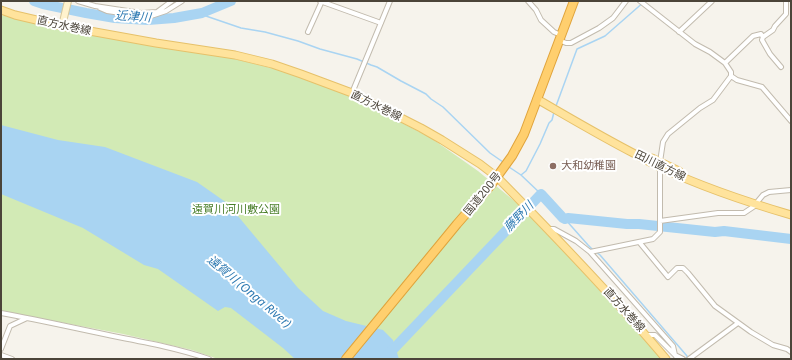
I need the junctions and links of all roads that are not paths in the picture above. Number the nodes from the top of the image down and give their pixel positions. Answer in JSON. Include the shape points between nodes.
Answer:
{"nodes":[{"id":1,"x":78,"y":1,"type":"edge"},
{"id":2,"x":172,"y":1,"type":"edge"},
{"id":3,"x":182,"y":1,"type":"edge"},
{"id":4,"x":321,"y":1,"type":"edge"},
{"id":5,"x":390,"y":1,"type":"edge"},
{"id":6,"x":528,"y":1,"type":"edge"},
{"id":7,"x":574,"y":1,"type":"edge"},
{"id":8,"x":626,"y":1,"type":"edge"},
{"id":9,"x":640,"y":1,"type":"edge"},
{"id":10,"x":712,"y":1,"type":"edge"},
{"id":11,"x":786,"y":1,"type":"edge"},
{"id":12,"x":68,"y":2,"type":"edge"},
{"id":13,"x":95,"y":6,"type":"junction"},
{"id":14,"x":1,"y":10,"type":"edge"},
{"id":15,"x":381,"y":23,"type":"junction"},
{"id":16,"x":62,"y":26,"type":"junction"},
{"id":17,"x":308,"y":32,"type":"dead end"},
{"id":18,"x":679,"y":32,"type":"junction"},
{"id":19,"x":764,"y":37,"type":"junction"},
{"id":20,"x":560,"y":38,"type":"junction"},
{"id":21,"x":725,"y":63,"type":"junction"},
{"id":22,"x":781,"y":67,"type":"dead end"},
{"id":23,"x":731,"y":76,"type":"junction"},
{"id":24,"x":352,"y":94,"type":"junction"},
{"id":25,"x":538,"y":97,"type":"junction"},
{"id":26,"x":791,"y":121,"type":"edge"},
{"id":27,"x":661,"y":165,"type":"junction"},
{"id":28,"x":497,"y":177,"type":"junction"},
{"id":29,"x":791,"y":190,"type":"edge"},
{"id":30,"x":757,"y":203,"type":"junction"},
{"id":31,"x":791,"y":210,"type":"edge"},
{"id":32,"x":791,"y":214,"type":"edge"},
{"id":33,"x":660,"y":221,"type":"junction"},
{"id":34,"x":548,"y":229,"type":"junction"},
{"id":35,"x":640,"y":242,"type":"junction"},
{"id":36,"x":590,"y":252,"type":"junction"},
{"id":37,"x":1,"y":314,"type":"edge"},
{"id":38,"x":27,"y":318,"type":"junction"},
{"id":39,"x":738,"y":323,"type":"junction"},
{"id":40,"x":646,"y":335,"type":"junction"},
{"id":41,"x":1,"y":349,"type":"edge"},
{"id":42,"x":791,"y":351,"type":"edge"},
{"id":43,"x":1,"y":355,"type":"edge"},
{"id":44,"x":677,"y":357,"type":"edge"},
{"id":45,"x":202,"y":358,"type":"edge"},
{"id":46,"x":10,"y":359,"type":"edge"},
{"id":47,"x":210,"y":359,"type":"edge"},
{"id":48,"x":346,"y":359,"type":"edge"},
{"id":49,"x":666,"y":359,"type":"edge"},
{"id":50,"x":683,"y":359,"type":"edge"},
{"id":51,"x":688,"y":359,"type":"edge"}],
"edges":[{"from":1,"to":13,"type":"street"},
{"from":2,"to":13,"type":"street","via":[[157,12],[141,13]]},
{"from":3,"to":13,"type":"street","via":[[166,11],[148,16],[107,11]]},
{"from":4,"to":15,"type":"street"},
{"from":4,"to":17,"type":"street"},
{"from":5,"to":15,"type":"street"},
{"from":6,"to":20,"type":"street","via":[[540,20]]},
{"from":7,"to":20,"type":"highway","name":"国道200号"},
{"from":8,"to":20,"type":"street","via":[[613,18],[599,28],[571,43],[566,43]]},
{"from":9,"to":18,"type":"street"},
{"from":10,"to":18,"type":"street"},
{"from":11,"to":19,"type":"street","via":[[786,14]]},
{"from":12,"to":16,"type":"street"},
{"from":14,"to":16,"type":"main road","name":"直方水巻線"},
{"from":15,"to":24,"type":"street"},
{"from":16,"to":24,"type":"main road","name":"直方水巻線","via":[[235,55],[272,64]]},
{"from":18,"to":21,"type":"street"},
{"from":19,"to":21,"type":"street","via":[[761,34],[753,36]]},
{"from":19,"to":22,"type":"street","via":[[762,40]]},
{"from":20,"to":25,"type":"highway","name":"国道200号"},
{"from":21,"to":23,"type":"street"},
{"from":23,"to":26,"type":"street","via":[[762,87]]},
{"from":23,"to":27,"type":"street","via":[[713,100],[668,134],[663,142]]},
{"from":24,"to":28,"type":"main road","name":"直方水巻線","via":[[442,140]]},
{"from":25,"to":27,"type":"main road","name":"田川直方線"},
{"from":25,"to":28,"type":"highway","name":"国道200号","via":[[524,134]]},
{"from":27,"to":30,"type":"main road","name":"田川直方線"},
{"from":27,"to":33,"type":"street"},
{"from":28,"to":34,"type":"main road","name":"直方水巻線"},
{"from":28,"to":48,"type":"highway","name":"国道200号"},
{"from":29,"to":30,"type":"street","via":[[769,192]]},
{"from":30,"to":31,"type":"main road","name":"田川直方線"},
{"from":30,"to":32,"type":"main road","name":"田川直方線"},
{"from":30,"to":33,"type":"street","via":[[744,213],[718,213]]},
{"from":33,"to":35,"type":"street","via":[[660,232],[653,239]]},
{"from":34,"to":36,"type":"street","via":[[554,229],[576,241]]},
{"from":34,"to":40,"type":"main road","name":"直方水巻線"},
{"from":35,"to":36,"type":"street"},
{"from":35,"to":39,"type":"street","via":[[668,277],[677,268],[683,268],[715,306]]},
{"from":36,"to":44,"type":"street","via":[[673,346]]},
{"from":37,"to":38,"type":"street"},
{"from":38,"to":41,"type":"street","via":[[10,326]]},
{"from":38,"to":45,"type":"street","via":[[154,344],[189,352]]},
{"from":39,"to":42,"type":"street","via":[[773,345]]},
{"from":39,"to":51,"type":"street"},
{"from":40,"to":44,"type":"street","via":[[655,335]]},
{"from":40,"to":49,"type":"main road","name":"直方水巻線"},
{"from":43,"to":46,"type":"street"},
{"from":44,"to":50,"type":"street"},
{"from":45,"to":47,"type":"street"}]}
